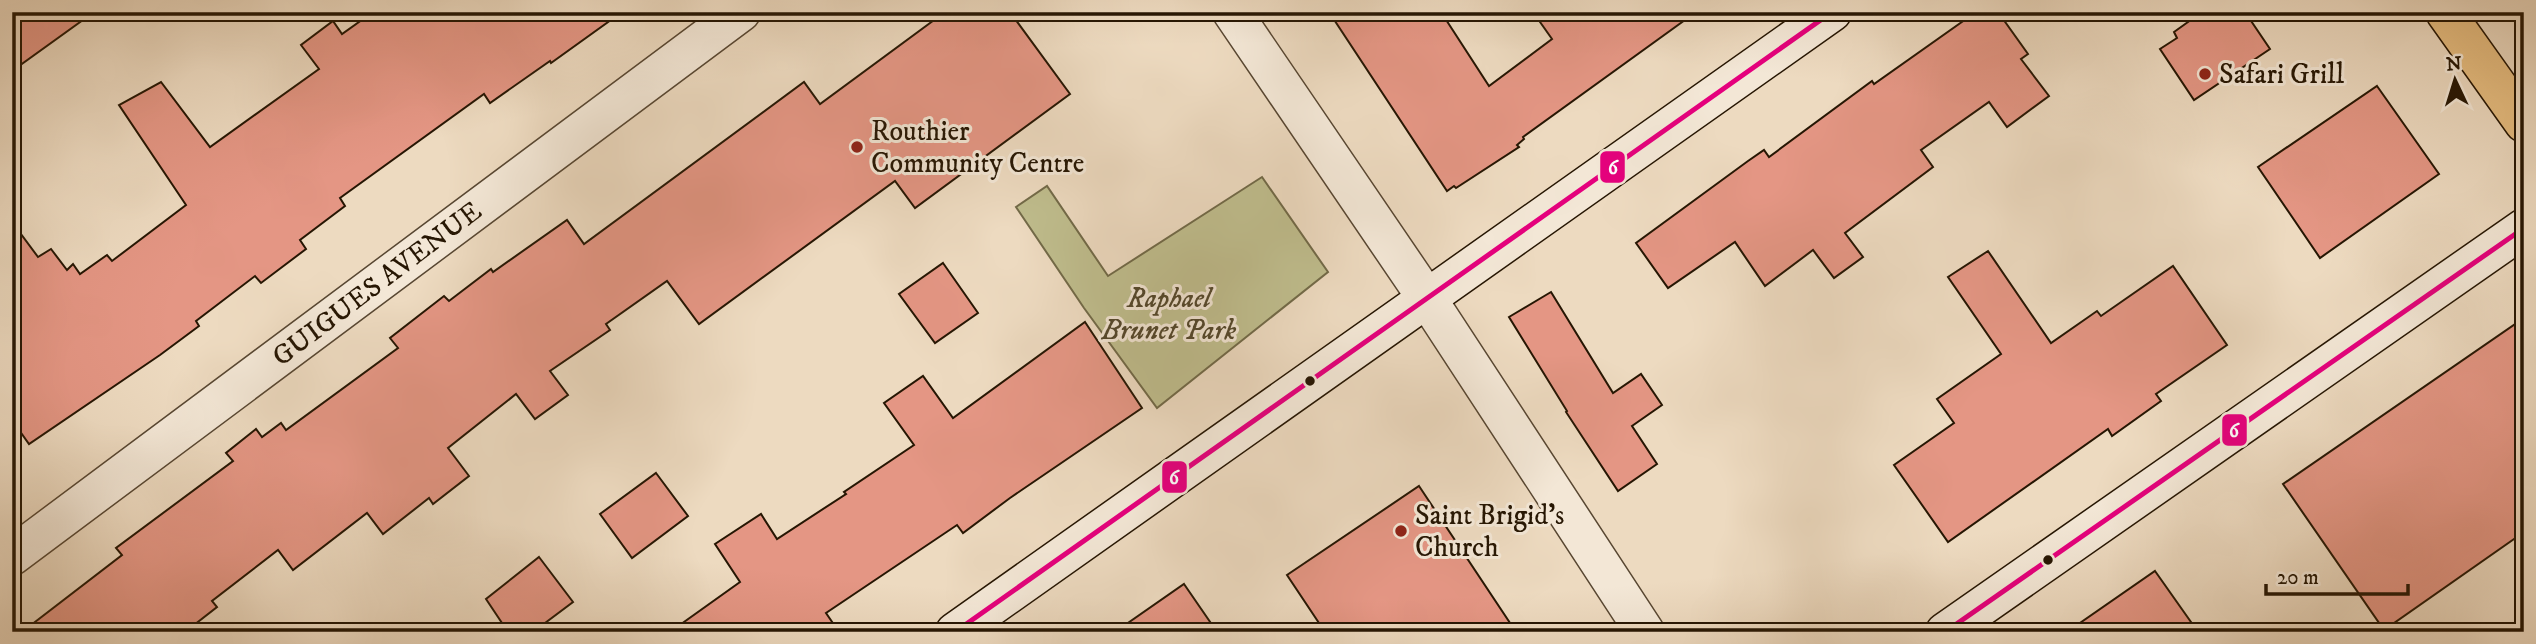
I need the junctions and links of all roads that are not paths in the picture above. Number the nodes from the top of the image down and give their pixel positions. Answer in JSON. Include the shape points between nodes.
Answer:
{"nodes":[{"id":1,"x":741,"y":12,"type":"edge"},
{"id":2,"x":1232,"y":12,"type":"edge"},
{"id":3,"x":1832,"y":12,"type":"edge"},
{"id":4,"x":2445,"y":12,"type":"edge"},
{"id":5,"x":2524,"y":123,"type":"edge"},
{"id":6,"x":2524,"y":228,"type":"edge"},
{"id":7,"x":1426,"y":297,"type":"junction"},
{"id":8,"x":12,"y":556,"type":"edge"},
{"id":9,"x":955,"y":632,"type":"edge"},
{"id":10,"x":1645,"y":632,"type":"edge"},
{"id":11,"x":1945,"y":632,"type":"edge"}],
"edges":[{"from":1,"to":8,"type":"main road","name":"GUIGUES AVENUE"},
{"from":2,"to":7,"type":"main road"},
{"from":3,"to":7,"type":"main road"},
{"from":4,"to":5,"type":"main road"},
{"from":6,"to":11,"type":"main road"},
{"from":7,"to":9,"type":"main road"},
{"from":7,"to":10,"type":"main road"}]}
